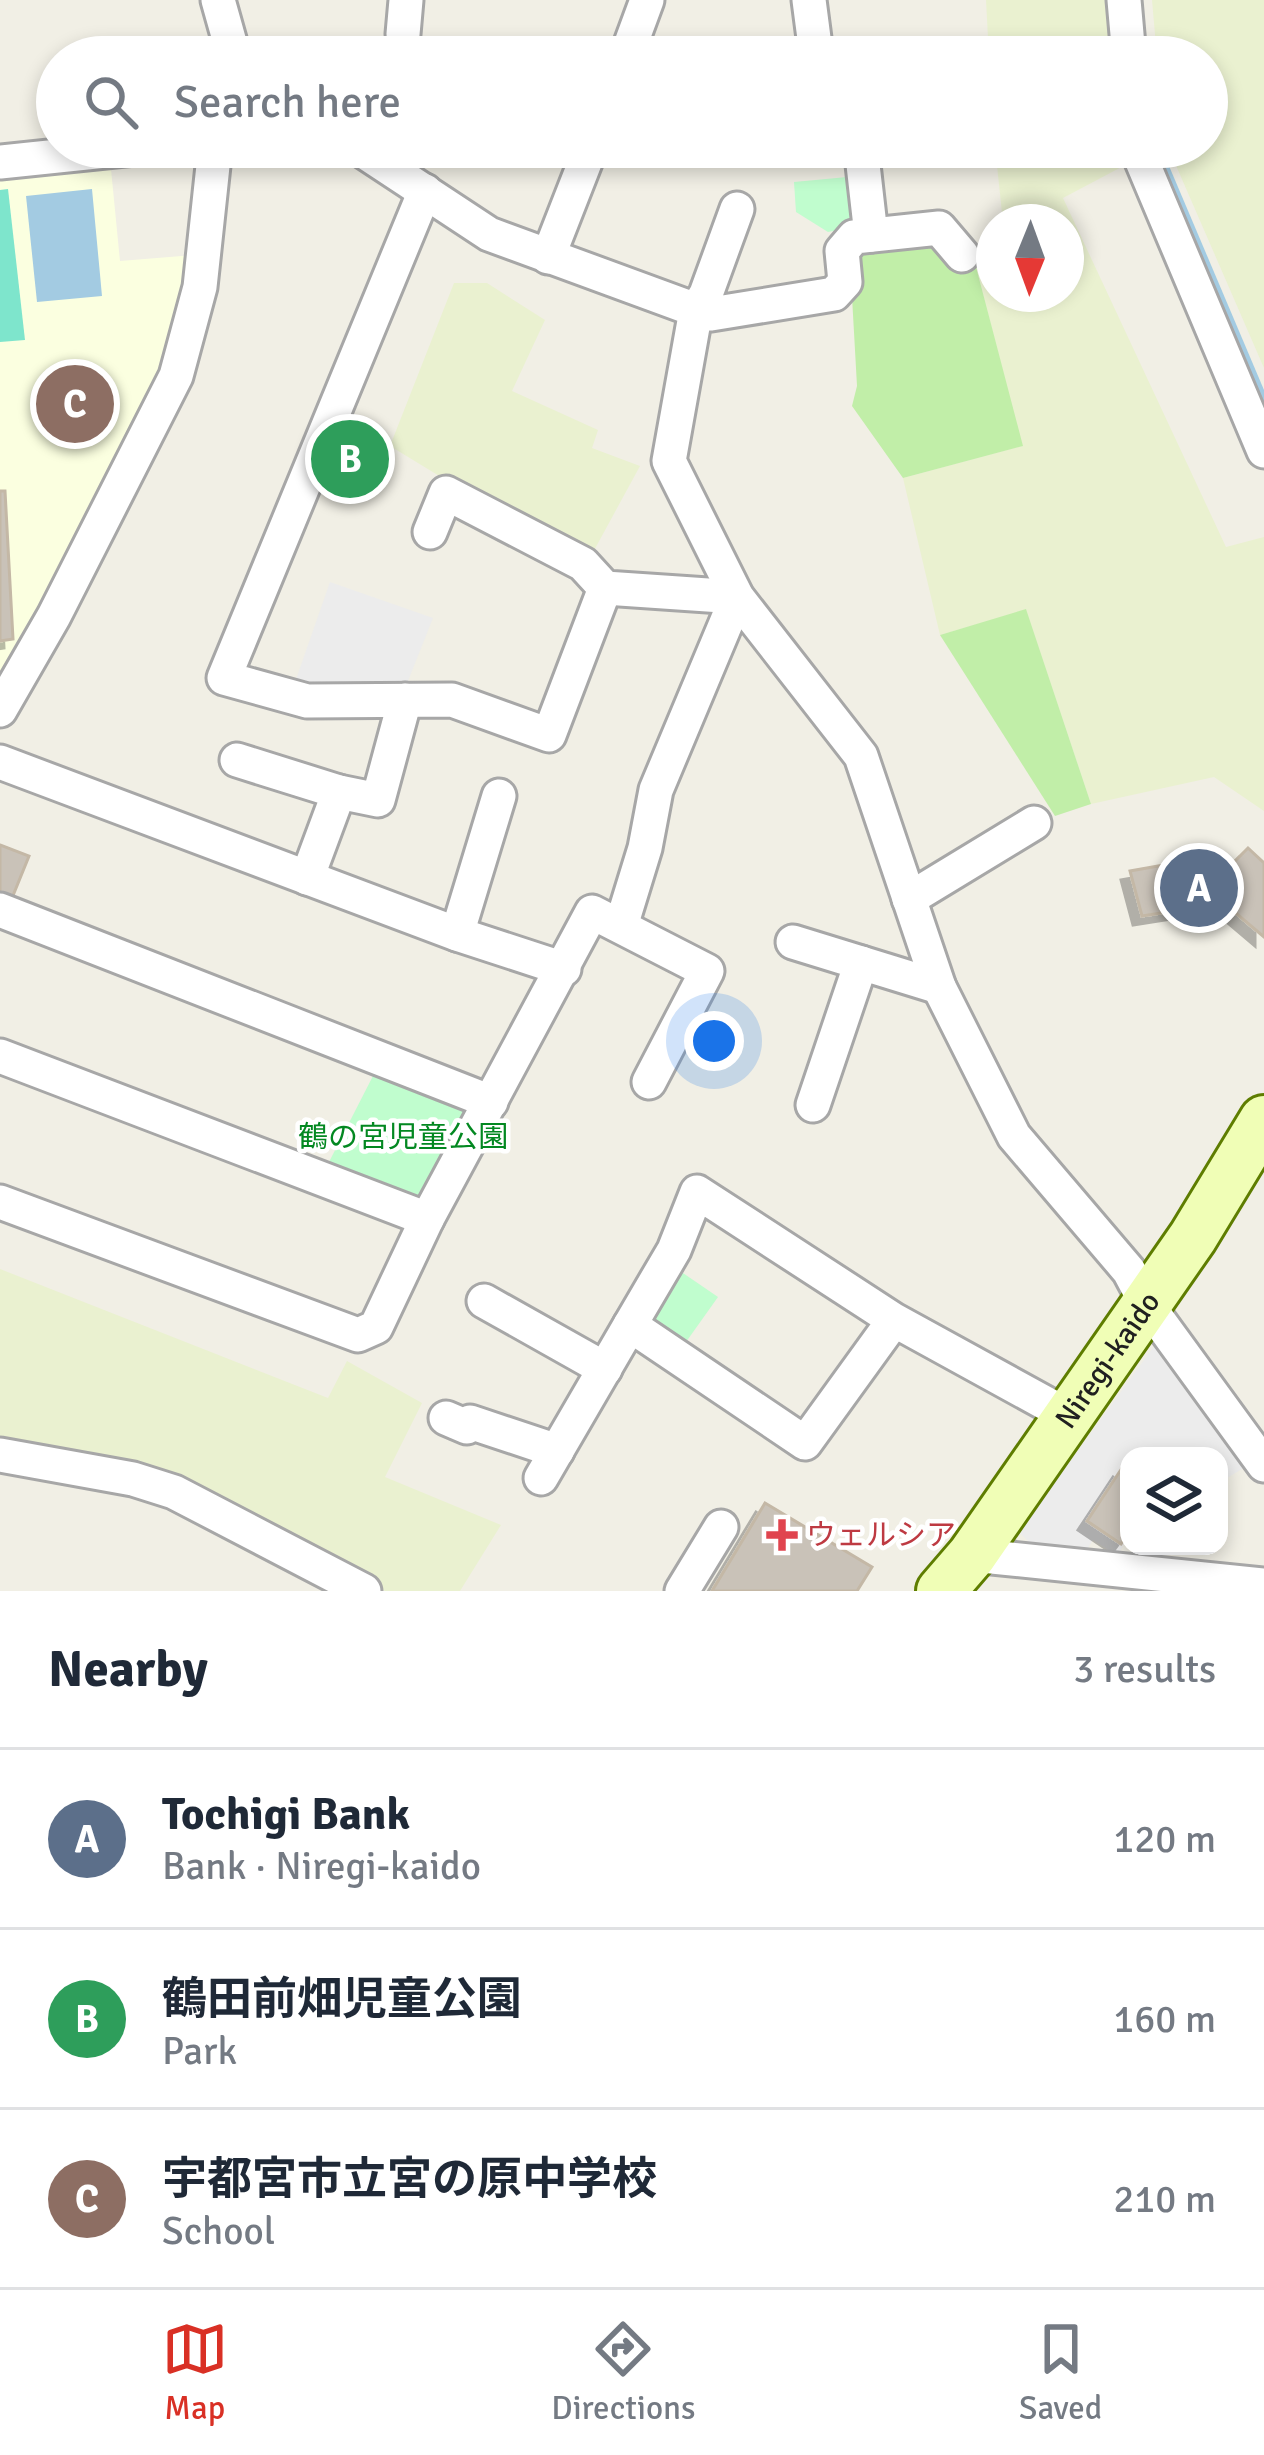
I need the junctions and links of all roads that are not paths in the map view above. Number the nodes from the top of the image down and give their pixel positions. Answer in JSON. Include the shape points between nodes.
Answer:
{"nodes":[{"id":1,"x":218,"y":0,"type":"edge"},
{"id":2,"x":647,"y":0,"type":"edge"},
{"id":3,"x":809,"y":0,"type":"edge"},
{"id":4,"x":1124,"y":0,"type":"edge"},
{"id":5,"x":228,"y":36,"type":"edge"},
{"id":6,"x":634,"y":36,"type":"edge"},
{"id":7,"x":814,"y":36,"type":"edge"},
{"id":8,"x":1127,"y":36,"type":"edge"},
{"id":9,"x":36,"y":158,"type":"edge"},
{"id":10,"x":0,"y":162,"type":"edge"},
{"id":11,"x":213,"y":168,"type":"edge"},
{"id":12,"x":389,"y":168,"type":"edge"},
{"id":13,"x":583,"y":168,"type":"edge"},
{"id":14,"x":864,"y":168,"type":"edge"},
{"id":15,"x":1145,"y":168,"type":"edge"},
{"id":16,"x":425,"y":191,"type":"junction"},
{"id":17,"x":736,"y":208,"type":"dead end"},
{"id":18,"x":872,"y":235,"type":"junction"},
{"id":19,"x":962,"y":255,"type":"dead end"},
{"id":20,"x":548,"y":257,"type":"junction"},
{"id":21,"x":696,"y":310,"type":"junction"},
{"id":22,"x":1264,"y":451,"type":"edge"},
{"id":23,"x":430,"y":532,"type":"dead end"},
{"id":24,"x":605,"y":589,"type":"junction"},
{"id":25,"x":737,"y":597,"type":"junction"},
{"id":26,"x":405,"y":700,"type":"junction"},
{"id":27,"x":0,"y":710,"type":"edge"},
{"id":28,"x":237,"y":760,"type":"dead end"},
{"id":29,"x":0,"y":762,"type":"edge"},
{"id":30,"x":339,"y":792,"type":"junction"},
{"id":31,"x":499,"y":796,"type":"dead end"},
{"id":32,"x":1034,"y":823,"type":"dead end"},
{"id":33,"x":307,"y":878,"type":"junction"},
{"id":34,"x":908,"y":899,"type":"junction"},
{"id":35,"x":0,"y":910,"type":"edge"},
{"id":36,"x":621,"y":926,"type":"junction"},
{"id":37,"x":458,"y":934,"type":"junction"},
{"id":38,"x":793,"y":942,"type":"dead end"},
{"id":39,"x":861,"y":963,"type":"junction"},
{"id":40,"x":564,"y":969,"type":"junction"},
{"id":41,"x":939,"y":987,"type":"junction"},
{"id":42,"x":0,"y":1056,"type":"edge"},
{"id":43,"x":649,"y":1082,"type":"dead end"},
{"id":44,"x":491,"y":1102,"type":"junction"},
{"id":45,"x":816,"y":1106,"type":"dead end"},
{"id":46,"x":1264,"y":1120,"type":"edge"},
{"id":47,"x":0,"y":1202,"type":"edge"},
{"id":48,"x":427,"y":1220,"type":"junction"},
{"id":49,"x":484,"y":1301,"type":"dead end"},
{"id":50,"x":1146,"y":1303,"type":"junction"},
{"id":51,"x":894,"y":1320,"type":"junction"},
{"id":52,"x":630,"y":1325,"type":"junction"},
{"id":53,"x":605,"y":1369,"type":"junction"},
{"id":54,"x":1066,"y":1415,"type":"junction"},
{"id":55,"x":446,"y":1418,"type":"dead end"},
{"id":56,"x":0,"y":1455,"type":"edge"},
{"id":57,"x":1264,"y":1465,"type":"edge"},
{"id":58,"x":722,"y":1527,"type":"dead end"},
{"id":59,"x":956,"y":1573,"type":"edge"},
{"id":60,"x":1264,"y":1585,"type":"edge"},
{"id":61,"x":364,"y":1591,"type":"edge"},
{"id":62,"x":682,"y":1591,"type":"edge"}],
"edges":[{"from":1,"to":5,"type":"street"},
{"from":2,"to":6,"type":"street"},
{"from":3,"to":7,"type":"street"},
{"from":4,"to":8,"type":"street"},
{"from":9,"to":10,"type":"street"},
{"from":11,"to":27,"type":"street","via":[[200,287],[176,376]]},
{"from":12,"to":16,"type":"street"},
{"from":13,"to":20,"type":"street"},
{"from":14,"to":18,"type":"street"},
{"from":15,"to":22,"type":"street"},
{"from":16,"to":20,"type":"street","via":[[489,234]]},
{"from":16,"to":26,"type":"street","via":[[224,678],[307,701]]},
{"from":17,"to":21,"type":"street"},
{"from":18,"to":19,"type":"street","via":[[940,227]]},
{"from":18,"to":21,"type":"street","via":[[854,237],[842,251],[845,282],[834,294]]},
{"from":20,"to":21,"type":"street"},
{"from":21,"to":25,"type":"street","via":[[669,461]]},
{"from":23,"to":24,"type":"street","via":[[446,493],[583,564]]},
{"from":24,"to":25,"type":"street"},
{"from":24,"to":26,"type":"street","via":[[549,735],[452,700]]},
{"from":25,"to":34,"type":"street","via":[[861,755]]},
{"from":25,"to":36,"type":"street","via":[[656,790]]},
{"from":26,"to":30,"type":"street","via":[[378,800]]},
{"from":28,"to":30,"type":"street"},
{"from":29,"to":33,"type":"street"},
{"from":30,"to":33,"type":"street"},
{"from":31,"to":37,"type":"street"},
{"from":32,"to":34,"type":"street"},
{"from":33,"to":37,"type":"street"},
{"from":34,"to":41,"type":"street"},
{"from":35,"to":44,"type":"street"},
{"from":36,"to":40,"type":"street","via":[[592,912]]},
{"from":36,"to":43,"type":"street","via":[[707,970]]},
{"from":37,"to":40,"type":"street"},
{"from":38,"to":39,"type":"street"},
{"from":39,"to":41,"type":"street"},
{"from":39,"to":45,"type":"street"},
{"from":40,"to":44,"type":"street"},
{"from":41,"to":50,"type":"street","via":[[1015,1136],[1129,1271]]},
{"from":42,"to":48,"type":"street"},
{"from":44,"to":48,"type":"street"},
{"from":46,"to":50,"type":"street","name":"Niregi-kaido"},
{"from":47,"to":48,"type":"street","via":[[358,1335],[376,1327]]},
{"from":49,"to":53,"type":"street"},
{"from":50,"to":54,"type":"street","name":"Niregi-kaido"},
{"from":50,"to":57,"type":"street"},
{"from":51,"to":52,"type":"street","via":[[805,1443]]},
{"from":51,"to":52,"type":"street","via":[[697,1192]]},
{"from":51,"to":54,"type":"street"},
{"from":52,"to":53,"type":"street"},
{"from":53,"to":55,"type":"street","via":[[549,1465],[470,1422]]},
{"from":54,"to":59,"type":"street","name":"Niregi-kaido"},
{"from":56,"to":61,"type":"street","via":[[174,1492]]},
{"from":58,"to":62,"type":"street"},
{"from":59,"to":60,"type":"street"}]}
